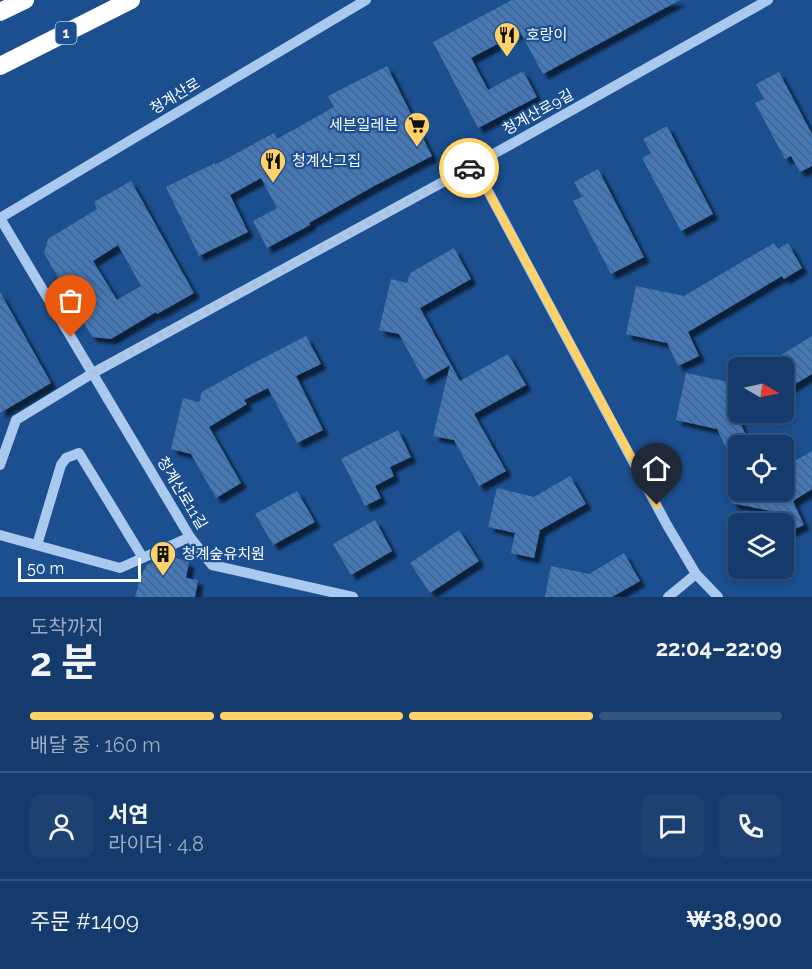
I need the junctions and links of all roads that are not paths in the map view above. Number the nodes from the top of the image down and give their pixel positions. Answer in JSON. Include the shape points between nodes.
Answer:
{"nodes":[{"id":1,"x":25,"y":0,"type":"edge"},
{"id":2,"x":131,"y":0,"type":"edge"},
{"id":3,"x":366,"y":0,"type":"edge"},
{"id":4,"x":768,"y":0,"type":"edge"},
{"id":5,"x":0,"y":12,"type":"edge"},
{"id":6,"x":0,"y":66,"type":"edge"},
{"id":7,"x":474,"y":165,"type":"junction"},
{"id":8,"x":0,"y":218,"type":"edge"},
{"id":9,"x":93,"y":373,"type":"junction"},
{"id":10,"x":0,"y":465,"type":"edge"},
{"id":11,"x":0,"y":535,"type":"edge"},
{"id":12,"x":189,"y":537,"type":"junction"},
{"id":13,"x":37,"y":545,"type":"junction"},
{"id":14,"x":143,"y":558,"type":"junction"},
{"id":15,"x":696,"y":574,"type":"junction"},
{"id":16,"x":352,"y":597,"type":"edge"},
{"id":17,"x":668,"y":597,"type":"edge"},
{"id":18,"x":718,"y":597,"type":"edge"}],
"edges":[{"from":1,"to":5,"type":"highway"},
{"from":2,"to":6,"type":"highway","number":"1"},
{"from":3,"to":8,"type":"street","name":"청계산로"},
{"from":4,"to":7,"type":"street","name":"청계산로9길"},
{"from":7,"to":9,"type":"street"},
{"from":7,"to":15,"type":"street"},
{"from":8,"to":9,"type":"street","name":"청계산로11길"},
{"from":9,"to":10,"type":"street","via":[[16,420]]},
{"from":9,"to":12,"type":"street","name":"청계산로11길"},
{"from":11,"to":13,"type":"street"},
{"from":12,"to":14,"type":"street"},
{"from":12,"to":16,"type":"street","name":"청계산로11길","via":[[212,565]]},
{"from":13,"to":14,"type":"street","via":[[120,568]]},
{"from":13,"to":14,"type":"street","via":[[62,465],[79,453]]},
{"from":15,"to":17,"type":"street"},
{"from":15,"to":18,"type":"street"}]}
